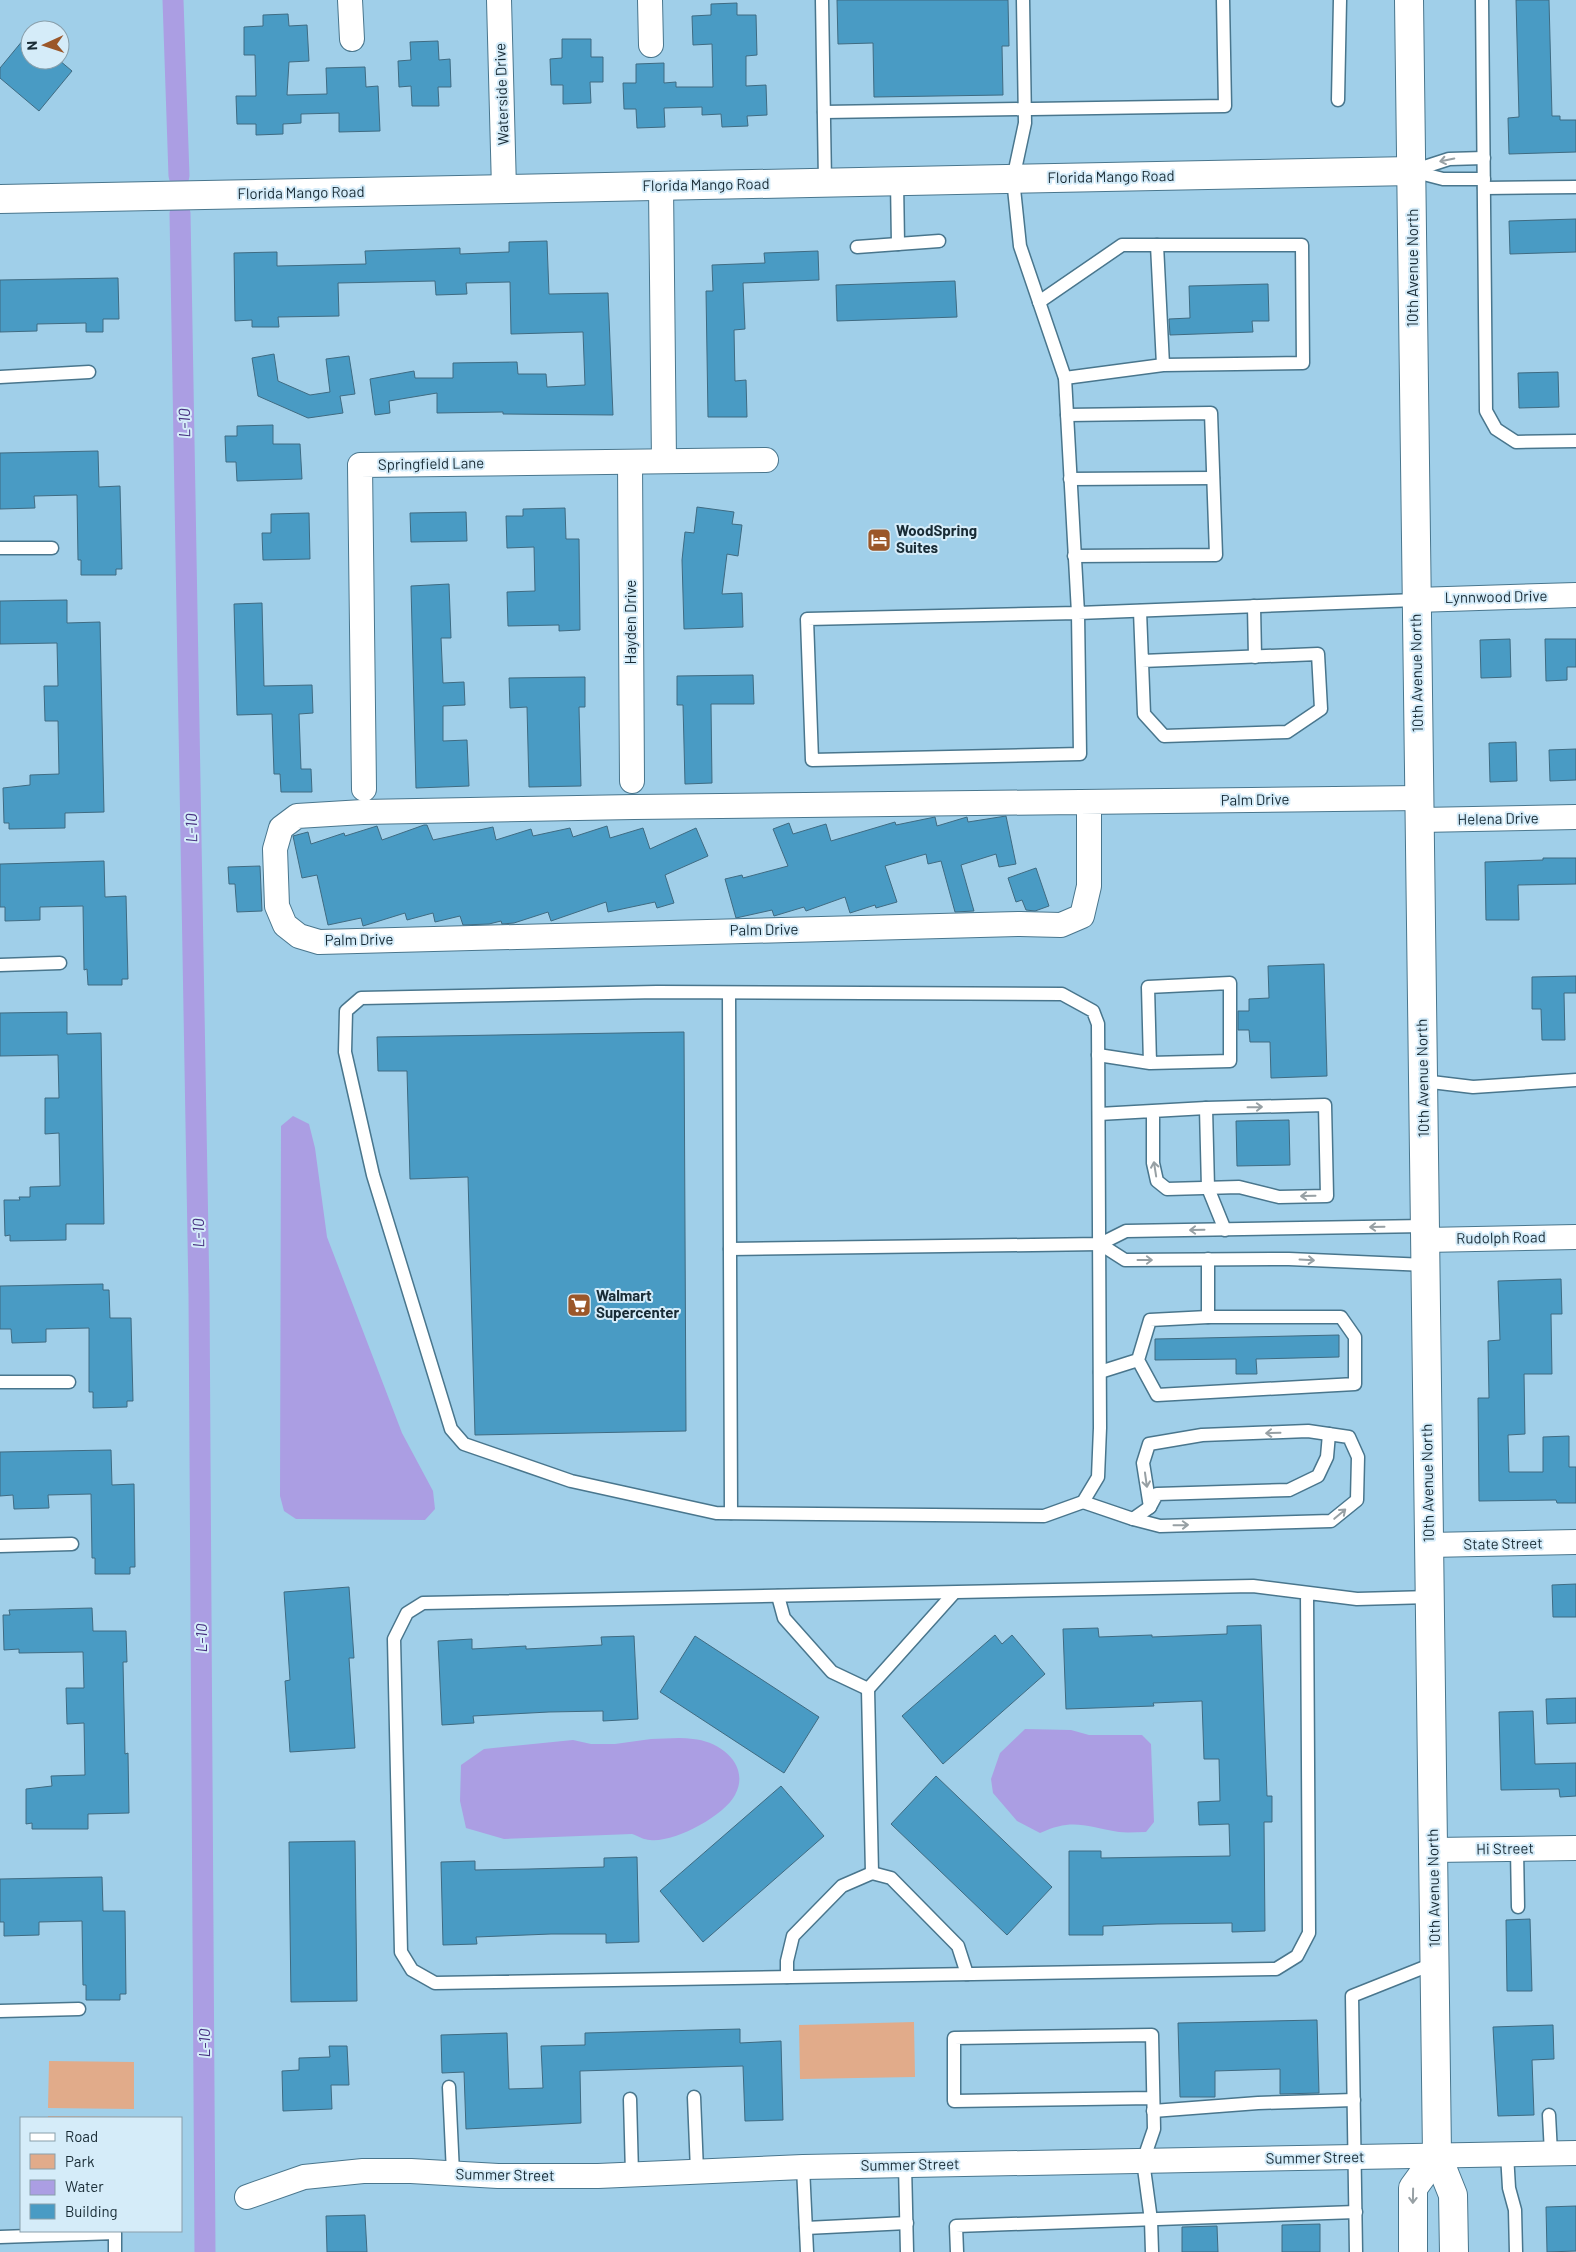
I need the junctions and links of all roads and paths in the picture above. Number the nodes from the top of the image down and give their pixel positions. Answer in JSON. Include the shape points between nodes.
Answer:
{"nodes":[{"id":1,"x":350,"y":0,"type":"edge"},
{"id":2,"x":499,"y":0,"type":"edge"},
{"id":3,"x":650,"y":0,"type":"edge"},
{"id":4,"x":822,"y":0,"type":"edge"},
{"id":5,"x":1024,"y":0,"type":"edge"},
{"id":6,"x":1223,"y":0,"type":"edge"},
{"id":7,"x":1340,"y":0,"type":"edge"},
{"id":8,"x":1409,"y":0,"type":"edge"},
{"id":9,"x":1482,"y":0,"type":"edge"},
{"id":10,"x":352,"y":39,"type":"dead end"},
{"id":11,"x":651,"y":45,"type":"dead end"},
{"id":12,"x":1338,"y":100,"type":"dead end"},
{"id":13,"x":1024,"y":109,"type":"junction"},
{"id":14,"x":824,"y":112,"type":"junction"},
{"id":15,"x":1484,"y":158,"type":"junction"},
{"id":16,"x":1412,"y":171,"type":"junction"},
{"id":17,"x":1013,"y":179,"type":"junction"},
{"id":18,"x":897,"y":181,"type":"junction"},
{"id":19,"x":824,"y":182,"type":"junction"},
{"id":20,"x":1484,"y":184,"type":"junction"},
{"id":21,"x":660,"y":186,"type":"junction"},
{"id":22,"x":1576,"y":187,"type":"edge"},
{"id":23,"x":504,"y":189,"type":"junction"},
{"id":24,"x":0,"y":199,"type":"edge"},
{"id":25,"x":939,"y":241,"type":"dead end"},
{"id":26,"x":898,"y":244,"type":"junction"},
{"id":27,"x":1157,"y":245,"type":"junction"},
{"id":28,"x":857,"y":247,"type":"dead end"},
{"id":29,"x":1039,"y":302,"type":"junction"},
{"id":30,"x":1163,"y":366,"type":"junction"},
{"id":31,"x":89,"y":372,"type":"dead end"},
{"id":32,"x":0,"y":377,"type":"edge"},
{"id":33,"x":1065,"y":378,"type":"junction"},
{"id":34,"x":1067,"y":415,"type":"junction"},
{"id":35,"x":1576,"y":441,"type":"edge"},
{"id":36,"x":766,"y":460,"type":"dead end"},
{"id":37,"x":664,"y":461,"type":"junction"},
{"id":38,"x":630,"y":462,"type":"junction"},
{"id":39,"x":1213,"y":478,"type":"junction"},
{"id":40,"x":1070,"y":479,"type":"junction"},
{"id":41,"x":0,"y":548,"type":"edge"},
{"id":42,"x":52,"y":548,"type":"dead end"},
{"id":43,"x":1074,"y":556,"type":"junction"},
{"id":44,"x":1576,"y":595,"type":"edge"},
{"id":45,"x":1416,"y":600,"type":"junction"},
{"id":46,"x":1254,"y":606,"type":"junction"},
{"id":47,"x":1140,"y":610,"type":"junction"},
{"id":48,"x":1078,"y":613,"type":"junction"},
{"id":49,"x":1255,"y":657,"type":"junction"},
{"id":50,"x":1142,"y":661,"type":"junction"},
{"id":51,"x":632,"y":781,"type":"dead end"},
{"id":52,"x":364,"y":789,"type":"dead end"},
{"id":53,"x":1089,"y":802,"type":"junction"},
{"id":54,"x":1420,"y":809,"type":"junction"},
{"id":55,"x":1576,"y":817,"type":"edge"},
{"id":56,"x":60,"y":963,"type":"dead end"},
{"id":57,"x":0,"y":965,"type":"edge"},
{"id":58,"x":729,"y":993,"type":"junction"},
{"id":59,"x":1098,"y":1055,"type":"junction"},
{"id":60,"x":1150,"y":1063,"type":"junction"},
{"id":61,"x":1576,"y":1080,"type":"edge"},
{"id":62,"x":1424,"y":1081,"type":"junction"},
{"id":63,"x":1206,"y":1108,"type":"junction"},
{"id":64,"x":1153,"y":1111,"type":"junction"},
{"id":65,"x":1099,"y":1114,"type":"junction"},
{"id":66,"x":1208,"y":1188,"type":"junction"},
{"id":67,"x":1225,"y":1230,"type":"junction"},
{"id":68,"x":1576,"y":1237,"type":"edge"},
{"id":69,"x":1100,"y":1244,"type":"junction"},
{"id":70,"x":1425,"y":1244,"type":"junction"},
{"id":71,"x":730,"y":1248,"type":"junction"},
{"id":72,"x":1208,"y":1260,"type":"junction"},
{"id":73,"x":1208,"y":1317,"type":"junction"},
{"id":74,"x":1138,"y":1360,"type":"junction"},
{"id":75,"x":1100,"y":1372,"type":"junction"},
{"id":76,"x":0,"y":1382,"type":"edge"},
{"id":77,"x":69,"y":1382,"type":"dead end"},
{"id":78,"x":1329,"y":1434,"type":"junction"},
{"id":79,"x":1083,"y":1502,"type":"junction"},
{"id":80,"x":1150,"y":1507,"type":"junction"},
{"id":81,"x":731,"y":1513,"type":"junction"},
{"id":82,"x":1133,"y":1519,"type":"junction"},
{"id":83,"x":1576,"y":1542,"type":"edge"},
{"id":84,"x":72,"y":1544,"type":"dead end"},
{"id":85,"x":1429,"y":1545,"type":"junction"},
{"id":86,"x":0,"y":1546,"type":"edge"},
{"id":87,"x":954,"y":1593,"type":"junction"},
{"id":88,"x":1307,"y":1593,"type":"junction"},
{"id":89,"x":778,"y":1596,"type":"junction"},
{"id":90,"x":1430,"y":1597,"type":"junction"},
{"id":91,"x":868,"y":1689,"type":"junction"},
{"id":92,"x":1576,"y":1848,"type":"edge"},
{"id":93,"x":1517,"y":1849,"type":"junction"},
{"id":94,"x":1433,"y":1850,"type":"junction"},
{"id":95,"x":872,"y":1873,"type":"junction"},
{"id":96,"x":1518,"y":1907,"type":"dead end"},
{"id":97,"x":1435,"y":1963,"type":"junction"},
{"id":98,"x":967,"y":1974,"type":"junction"},
{"id":99,"x":787,"y":1977,"type":"junction"},
{"id":100,"x":79,"y":2009,"type":"dead end"},
{"id":101,"x":0,"y":2010,"type":"edge"},
{"id":102,"x":450,"y":2088,"type":"dead end"},
{"id":103,"x":694,"y":2097,"type":"dead end"},
{"id":104,"x":630,"y":2099,"type":"dead end"},
{"id":105,"x":1354,"y":2100,"type":"junction"},
{"id":106,"x":1153,"y":2105,"type":"junction"},
{"id":107,"x":1549,"y":2115,"type":"dead end"},
{"id":108,"x":1551,"y":2153,"type":"junction"},
{"id":109,"x":1576,"y":2153,"type":"edge"},
{"id":110,"x":1507,"y":2154,"type":"junction"},
{"id":111,"x":1437,"y":2155,"type":"junction"},
{"id":112,"x":1356,"y":2157,"type":"junction"},
{"id":113,"x":1143,"y":2160,"type":"junction"},
{"id":114,"x":905,"y":2165,"type":"junction"},
{"id":115,"x":803,"y":2167,"type":"junction"},
{"id":116,"x":697,"y":2171,"type":"junction"},
{"id":117,"x":453,"y":2173,"type":"junction"},
{"id":118,"x":632,"y":2174,"type":"junction"},
{"id":119,"x":247,"y":2197,"type":"dead end"},
{"id":120,"x":1356,"y":2212,"type":"junction"},
{"id":121,"x":1151,"y":2220,"type":"junction"},
{"id":122,"x":906,"y":2222,"type":"junction"},
{"id":123,"x":806,"y":2228,"type":"junction"},
{"id":124,"x":0,"y":2237,"type":"edge"},
{"id":125,"x":115,"y":2252,"type":"edge"},
{"id":126,"x":807,"y":2252,"type":"edge"},
{"id":127,"x":907,"y":2252,"type":"edge"},
{"id":128,"x":957,"y":2252,"type":"edge"},
{"id":129,"x":1152,"y":2252,"type":"edge"},
{"id":130,"x":1356,"y":2252,"type":"edge"},
{"id":131,"x":1413,"y":2252,"type":"edge"},
{"id":132,"x":1454,"y":2252,"type":"edge"},
{"id":133,"x":1516,"y":2252,"type":"edge"}],
"edges":[{"from":1,"to":10,"type":"street"},
{"from":2,"to":23,"type":"street","name":"Waterside Drive"},
{"from":3,"to":11,"type":"street"},
{"from":4,"to":14,"type":"lane"},
{"from":5,"to":13,"type":"lane"},
{"from":6,"to":13,"type":"lane","via":[[1225,106]]},
{"from":7,"to":12,"type":"lane"},
{"from":8,"to":16,"type":"street","name":"10th Avenue North"},
{"from":9,"to":15,"type":"lane"},
{"from":13,"to":14,"type":"lane"},
{"from":13,"to":17,"type":"lane"},
{"from":14,"to":19,"type":"lane"},
{"from":15,"to":16,"type":"lane","one_way":true,"via":[[1449,158]]},
{"from":15,"to":20,"type":"lane"},
{"from":16,"to":17,"type":"street","name":"Florida Mango Road"},
{"from":16,"to":20,"type":"lane"},
{"from":16,"to":45,"type":"street","name":"10th Avenue North"},
{"from":17,"to":18,"type":"street","name":"Florida Mango Road"},
{"from":17,"to":29,"type":"lane","via":[[1020,246]]},
{"from":18,"to":19,"type":"street","name":"Florida Mango Road"},
{"from":18,"to":26,"type":"lane"},
{"from":19,"to":21,"type":"street","name":"Florida Mango Road"},
{"from":20,"to":22,"type":"lane"},
{"from":20,"to":35,"type":"lane","via":[[1486,411],[1496,429],[1516,442]]},
{"from":21,"to":23,"type":"street","name":"Florida Mango Road"},
{"from":21,"to":37,"type":"street"},
{"from":23,"to":24,"type":"street","name":"Florida Mango Road"},
{"from":25,"to":26,"type":"lane"},
{"from":26,"to":28,"type":"lane"},
{"from":27,"to":29,"type":"lane","via":[[1122,245]]},
{"from":27,"to":30,"type":"lane"},
{"from":27,"to":30,"type":"lane","via":[[1302,245],[1303,363]]},
{"from":29,"to":33,"type":"lane"},
{"from":30,"to":33,"type":"lane"},
{"from":31,"to":32,"type":"lane"},
{"from":33,"to":34,"type":"lane"},
{"from":34,"to":39,"type":"lane","via":[[1211,413]]},
{"from":34,"to":40,"type":"lane"},
{"from":36,"to":37,"type":"street","name":"Springfield Lane"},
{"from":37,"to":38,"type":"street","name":"Springfield Lane"},
{"from":38,"to":51,"type":"street","name":"Hayden Drive"},
{"from":38,"to":52,"type":"street","name":"Springfield Lane","via":[[360,465]]},
{"from":39,"to":40,"type":"lane"},
{"from":39,"to":43,"type":"lane","via":[[1216,555]]},
{"from":40,"to":43,"type":"lane"},
{"from":41,"to":42,"type":"lane"},
{"from":43,"to":48,"type":"lane"},
{"from":44,"to":45,"type":"street","name":"Lynnwood Drive"},
{"from":45,"to":46,"type":"lane"},
{"from":45,"to":54,"type":"street","name":"10th Avenue North"},
{"from":46,"to":47,"type":"lane"},
{"from":46,"to":49,"type":"lane"},
{"from":47,"to":48,"type":"lane"},
{"from":47,"to":50,"type":"lane"},
{"from":48,"to":48,"type":"lane","via":[[807,619],[812,760],[1080,754]]},
{"from":49,"to":50,"type":"lane"},
{"from":49,"to":50,"type":"lane","via":[[1318,654],[1320,709],[1288,732],[1164,736],[1144,714]]},
{"from":53,"to":53,"type":"street","name":"Palm Drive","via":[[625,807],[297,816],[281,828],[275,849],[277,906],[285,925],[299,936],[319,942],[1061,925],[1082,916],[1089,886]]},
{"from":53,"to":54,"type":"street","name":"Palm Drive"},
{"from":54,"to":55,"type":"street","name":"Helena Drive"},
{"from":54,"to":62,"type":"street","name":"10th Avenue North"},
{"from":56,"to":57,"type":"lane"},
{"from":58,"to":59,"type":"lane","via":[[1062,994],[1093,1011],[1098,1024]]},
{"from":58,"to":71,"type":"lane"},
{"from":58,"to":81,"type":"lane","via":[[362,998],[346,1011],[346,1052],[373,1175],[451,1429],[464,1444],[571,1481],[716,1513]]},
{"from":59,"to":60,"type":"lane"},
{"from":59,"to":65,"type":"lane"},
{"from":60,"to":60,"type":"lane","via":[[1230,1061],[1230,983],[1148,987]]},
{"from":61,"to":62,"type":"lane","via":[[1472,1087]]},
{"from":62,"to":70,"type":"street","name":"10th Avenue North"},
{"from":63,"to":64,"type":"lane"},
{"from":63,"to":66,"type":"lane"},
{"from":63,"to":66,"type":"lane","one_way":true,"via":[[1325,1105],[1327,1196],[1279,1196],[1239,1187]]},
{"from":64,"to":65,"type":"lane"},
{"from":66,"to":64,"type":"lane","one_way":true,"via":[[1168,1189],[1157,1182],[1153,1163]]},
{"from":65,"to":69,"type":"lane"},
{"from":66,"to":67,"type":"lane"},
{"from":67,"to":69,"type":"lane","one_way":true,"via":[[1126,1231]]},
{"from":70,"to":67,"type":"lane","one_way":true},
{"from":68,"to":70,"type":"street","name":"Rudolph Road"},
{"from":69,"to":71,"type":"lane"},
{"from":69,"to":72,"type":"lane","one_way":true,"via":[[1126,1260]]},
{"from":69,"to":75,"type":"lane"},
{"from":72,"to":70,"type":"lane","one_way":true,"via":[[1288,1259]]},
{"from":70,"to":85,"type":"street","name":"10th Avenue North"},
{"from":71,"to":81,"type":"lane"},
{"from":72,"to":73,"type":"lane"},
{"from":73,"to":74,"type":"lane","via":[[1150,1320]]},
{"from":73,"to":74,"type":"lane","via":[[1341,1317],[1355,1337],[1355,1384],[1157,1395]]},
{"from":74,"to":75,"type":"lane"},
{"from":75,"to":79,"type":"lane","via":[[1098,1478]]},
{"from":76,"to":77,"type":"lane"},
{"from":78,"to":80,"type":"lane","via":[[1327,1457],[1318,1476],[1289,1490],[1156,1494]]},
{"from":78,"to":80,"type":"lane","one_way":true,"via":[[1308,1431],[1202,1435],[1149,1444],[1143,1463]]},
{"from":82,"to":78,"type":"lane","one_way":true,"via":[[1160,1526],[1331,1522],[1357,1500],[1358,1457],[1349,1437]]},
{"from":79,"to":81,"type":"lane","via":[[1044,1516]]},
{"from":79,"to":82,"type":"lane"},
{"from":80,"to":82,"type":"lane"},
{"from":83,"to":85,"type":"street","name":"State Street"},
{"from":84,"to":86,"type":"lane"},
{"from":85,"to":90,"type":"street","name":"10th Avenue North"},
{"from":87,"to":88,"type":"lane","via":[[1252,1586]]},
{"from":87,"to":89,"type":"lane"},
{"from":87,"to":91,"type":"lane"},
{"from":88,"to":90,"type":"lane","via":[[1357,1599]]},
{"from":88,"to":98,"type":"lane","via":[[1309,1933],[1297,1956],[1276,1969]]},
{"from":89,"to":91,"type":"lane","via":[[784,1618],[832,1672]]},
{"from":89,"to":99,"type":"lane","via":[[423,1603],[407,1613],[394,1639],[401,1952],[412,1970],[435,1983]]},
{"from":90,"to":94,"type":"street","name":"10th Avenue North"},
{"from":91,"to":95,"type":"lane"},
{"from":92,"to":93,"type":"street","name":"Hi Street"},
{"from":93,"to":94,"type":"street","name":"Hi Street"},
{"from":93,"to":96,"type":"lane"},
{"from":94,"to":97,"type":"street","name":"10th Avenue North"},
{"from":95,"to":98,"type":"lane","via":[[892,1878],[958,1946]]},
{"from":95,"to":99,"type":"lane","via":[[842,1886],[793,1936],[786,1961]]},
{"from":97,"to":105,"type":"lane","via":[[1352,1996]]},
{"from":97,"to":111,"type":"street","name":"10th Avenue North"},
{"from":98,"to":99,"type":"lane"},
{"from":100,"to":101,"type":"lane"},
{"from":102,"to":117,"type":"lane"},
{"from":103,"to":116,"type":"lane"},
{"from":104,"to":118,"type":"lane"},
{"from":105,"to":106,"type":"lane"},
{"from":105,"to":112,"type":"lane"},
{"from":106,"to":106,"type":"lane","via":[[1152,2035],[954,2038],[954,2101]]},
{"from":106,"to":113,"type":"lane","via":[[1154,2129]]},
{"from":107,"to":108,"type":"lane"},
{"from":108,"to":109,"type":"street","name":"Summer Street"},
{"from":108,"to":110,"type":"street","name":"Summer Street"},
{"from":110,"to":111,"type":"street","name":"Summer Street"},
{"from":110,"to":133,"type":"lane","via":[[1509,2188],[1515,2210]]},
{"from":111,"to":112,"type":"street","name":"Summer Street"},
{"from":111,"to":131,"type":"street","one_way":true,"via":[[1413,2188]]},
{"from":111,"to":132,"type":"street","name":"10th Avenue North","via":[[1453,2195]]},
{"from":112,"to":113,"type":"street","name":"Summer Street"},
{"from":112,"to":120,"type":"lane"},
{"from":113,"to":114,"type":"street","name":"Summer Street"},
{"from":113,"to":121,"type":"lane"},
{"from":114,"to":115,"type":"street","name":"Summer Street"},
{"from":114,"to":122,"type":"lane"},
{"from":115,"to":116,"type":"street","name":"Summer Street"},
{"from":115,"to":123,"type":"lane"},
{"from":116,"to":118,"type":"street","name":"Summer Street"},
{"from":117,"to":118,"type":"street","name":"Summer Street","via":[[498,2176]]},
{"from":117,"to":119,"type":"street","name":"Summer Street","via":[[363,2171],[304,2177]]},
{"from":120,"to":121,"type":"lane"},
{"from":120,"to":130,"type":"lane"},
{"from":121,"to":128,"type":"lane","via":[[956,2226]]},
{"from":121,"to":129,"type":"lane"},
{"from":122,"to":123,"type":"lane"},
{"from":122,"to":127,"type":"lane"},
{"from":123,"to":126,"type":"lane"},
{"from":124,"to":125,"type":"lane","via":[[115,2234]]}]}
